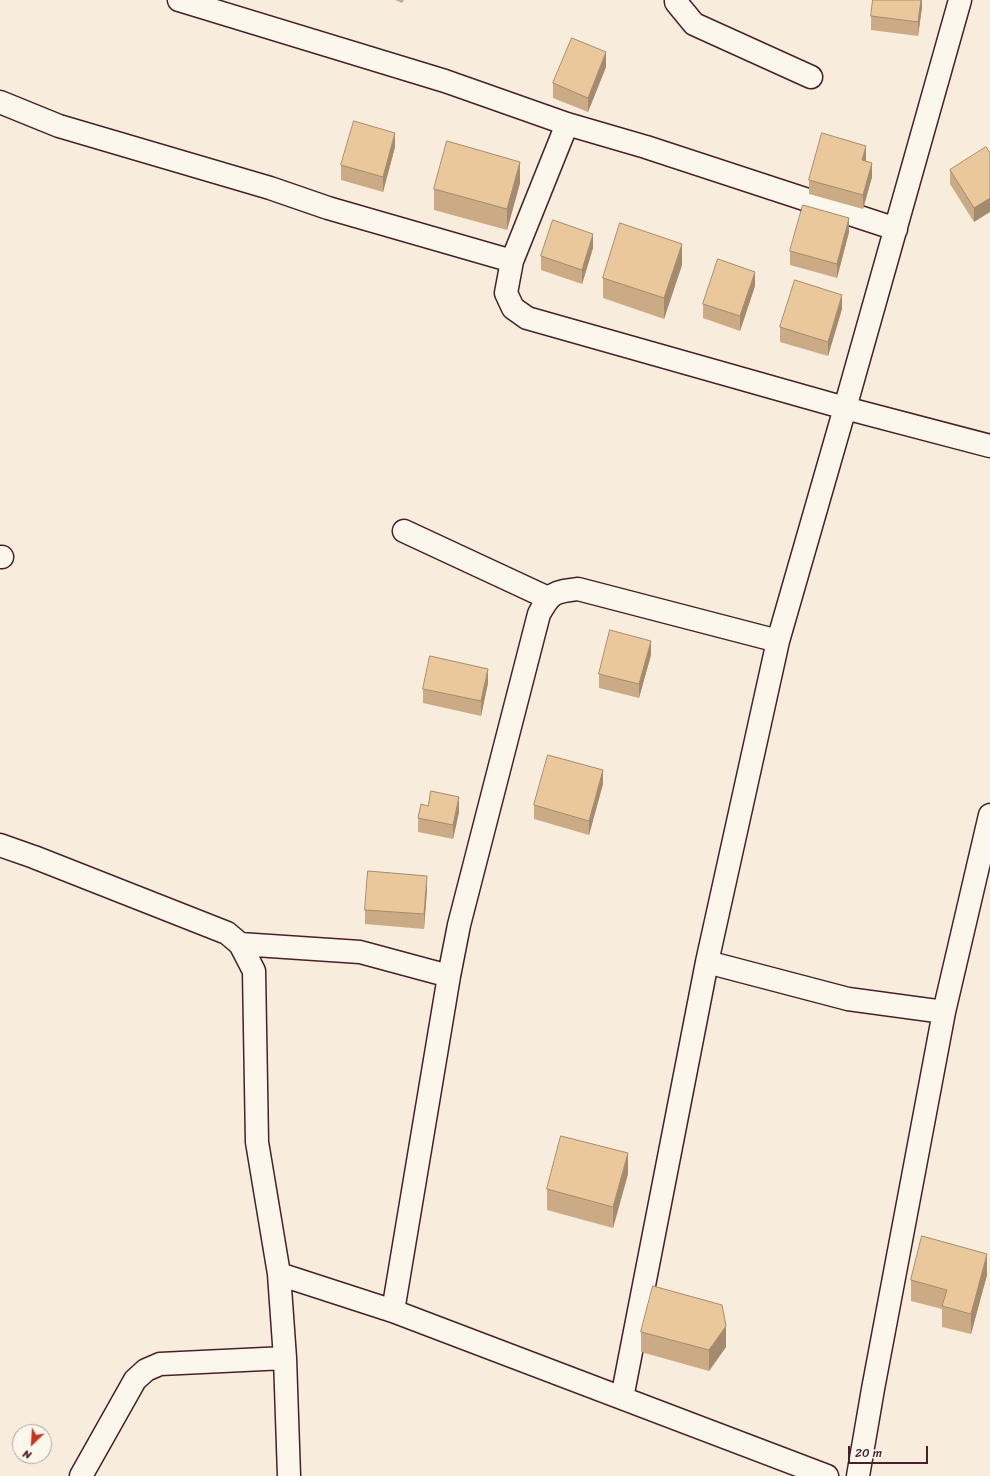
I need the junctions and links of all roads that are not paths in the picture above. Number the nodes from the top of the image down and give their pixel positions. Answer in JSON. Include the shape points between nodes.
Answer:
{"nodes":[{"id":1,"x":179,"y":0,"type":"edge"},
{"id":2,"x":676,"y":0,"type":"edge"},
{"id":3,"x":960,"y":0,"type":"edge"},
{"id":4,"x":224,"y":6,"type":"edge"},
{"id":5,"x":811,"y":77,"type":"dead end"},
{"id":6,"x":0,"y":102,"type":"edge"},
{"id":7,"x":567,"y":124,"type":"junction"},
{"id":8,"x":896,"y":229,"type":"junction"},
{"id":9,"x":512,"y":261,"type":"junction"},
{"id":10,"x":845,"y":408,"type":"junction"},
{"id":11,"x":990,"y":446,"type":"edge"},
{"id":12,"x":404,"y":531,"type":"dead end"},
{"id":13,"x":548,"y":598,"type":"junction"},
{"id":14,"x":778,"y":641,"type":"junction"},
{"id":15,"x":990,"y":815,"type":"edge"},
{"id":16,"x":0,"y":845,"type":"edge"},
{"id":17,"x":240,"y":944,"type":"junction"},
{"id":18,"x":707,"y":962,"type":"junction"},
{"id":19,"x":449,"y":976,"type":"junction"},
{"id":20,"x":944,"y":1012,"type":"junction"},
{"id":21,"x":279,"y":1274,"type":"junction"},
{"id":22,"x":393,"y":1311,"type":"junction"},
{"id":23,"x":285,"y":1358,"type":"junction"},
{"id":24,"x":622,"y":1398,"type":"junction"},
{"id":25,"x":81,"y":1476,"type":"edge"},
{"id":26,"x":289,"y":1476,"type":"edge"},
{"id":27,"x":828,"y":1476,"type":"edge"},
{"id":28,"x":858,"y":1476,"type":"edge"}],
"edges":[{"from":1,"to":4,"type":"street"},
{"from":2,"to":5,"type":"street","via":[[694,24]]},
{"from":3,"to":8,"type":"street"},
{"from":4,"to":7,"type":"street","via":[[266,27],[445,81]]},
{"from":6,"to":9,"type":"street","via":[[59,126]]},
{"from":7,"to":8,"type":"street"},
{"from":7,"to":9,"type":"street"},
{"from":8,"to":10,"type":"street"},
{"from":9,"to":10,"type":"street","via":[[506,293],[512,308],[527,318]]},
{"from":10,"to":11,"type":"street"},
{"from":10,"to":14,"type":"street"},
{"from":12,"to":13,"type":"street"},
{"from":13,"to":14,"type":"street","via":[[561,591],[578,589]]},
{"from":13,"to":19,"type":"street","via":[[540,614],[527,661],[461,917]]},
{"from":14,"to":18,"type":"street"},
{"from":15,"to":20,"type":"street"},
{"from":16,"to":17,"type":"street","via":[[227,933]]},
{"from":17,"to":19,"type":"street","via":[[360,952]]},
{"from":17,"to":21,"type":"street","via":[[254,971],[257,1142]]},
{"from":18,"to":20,"type":"street","via":[[848,999]]},
{"from":18,"to":24,"type":"street"},
{"from":19,"to":22,"type":"street"},
{"from":20,"to":28,"type":"street"},
{"from":21,"to":22,"type":"street"},
{"from":21,"to":23,"type":"street"},
{"from":22,"to":24,"type":"street"},
{"from":23,"to":25,"type":"street","via":[[160,1364],[146,1370],[135,1380]]},
{"from":23,"to":26,"type":"street"},
{"from":24,"to":27,"type":"street"}]}
